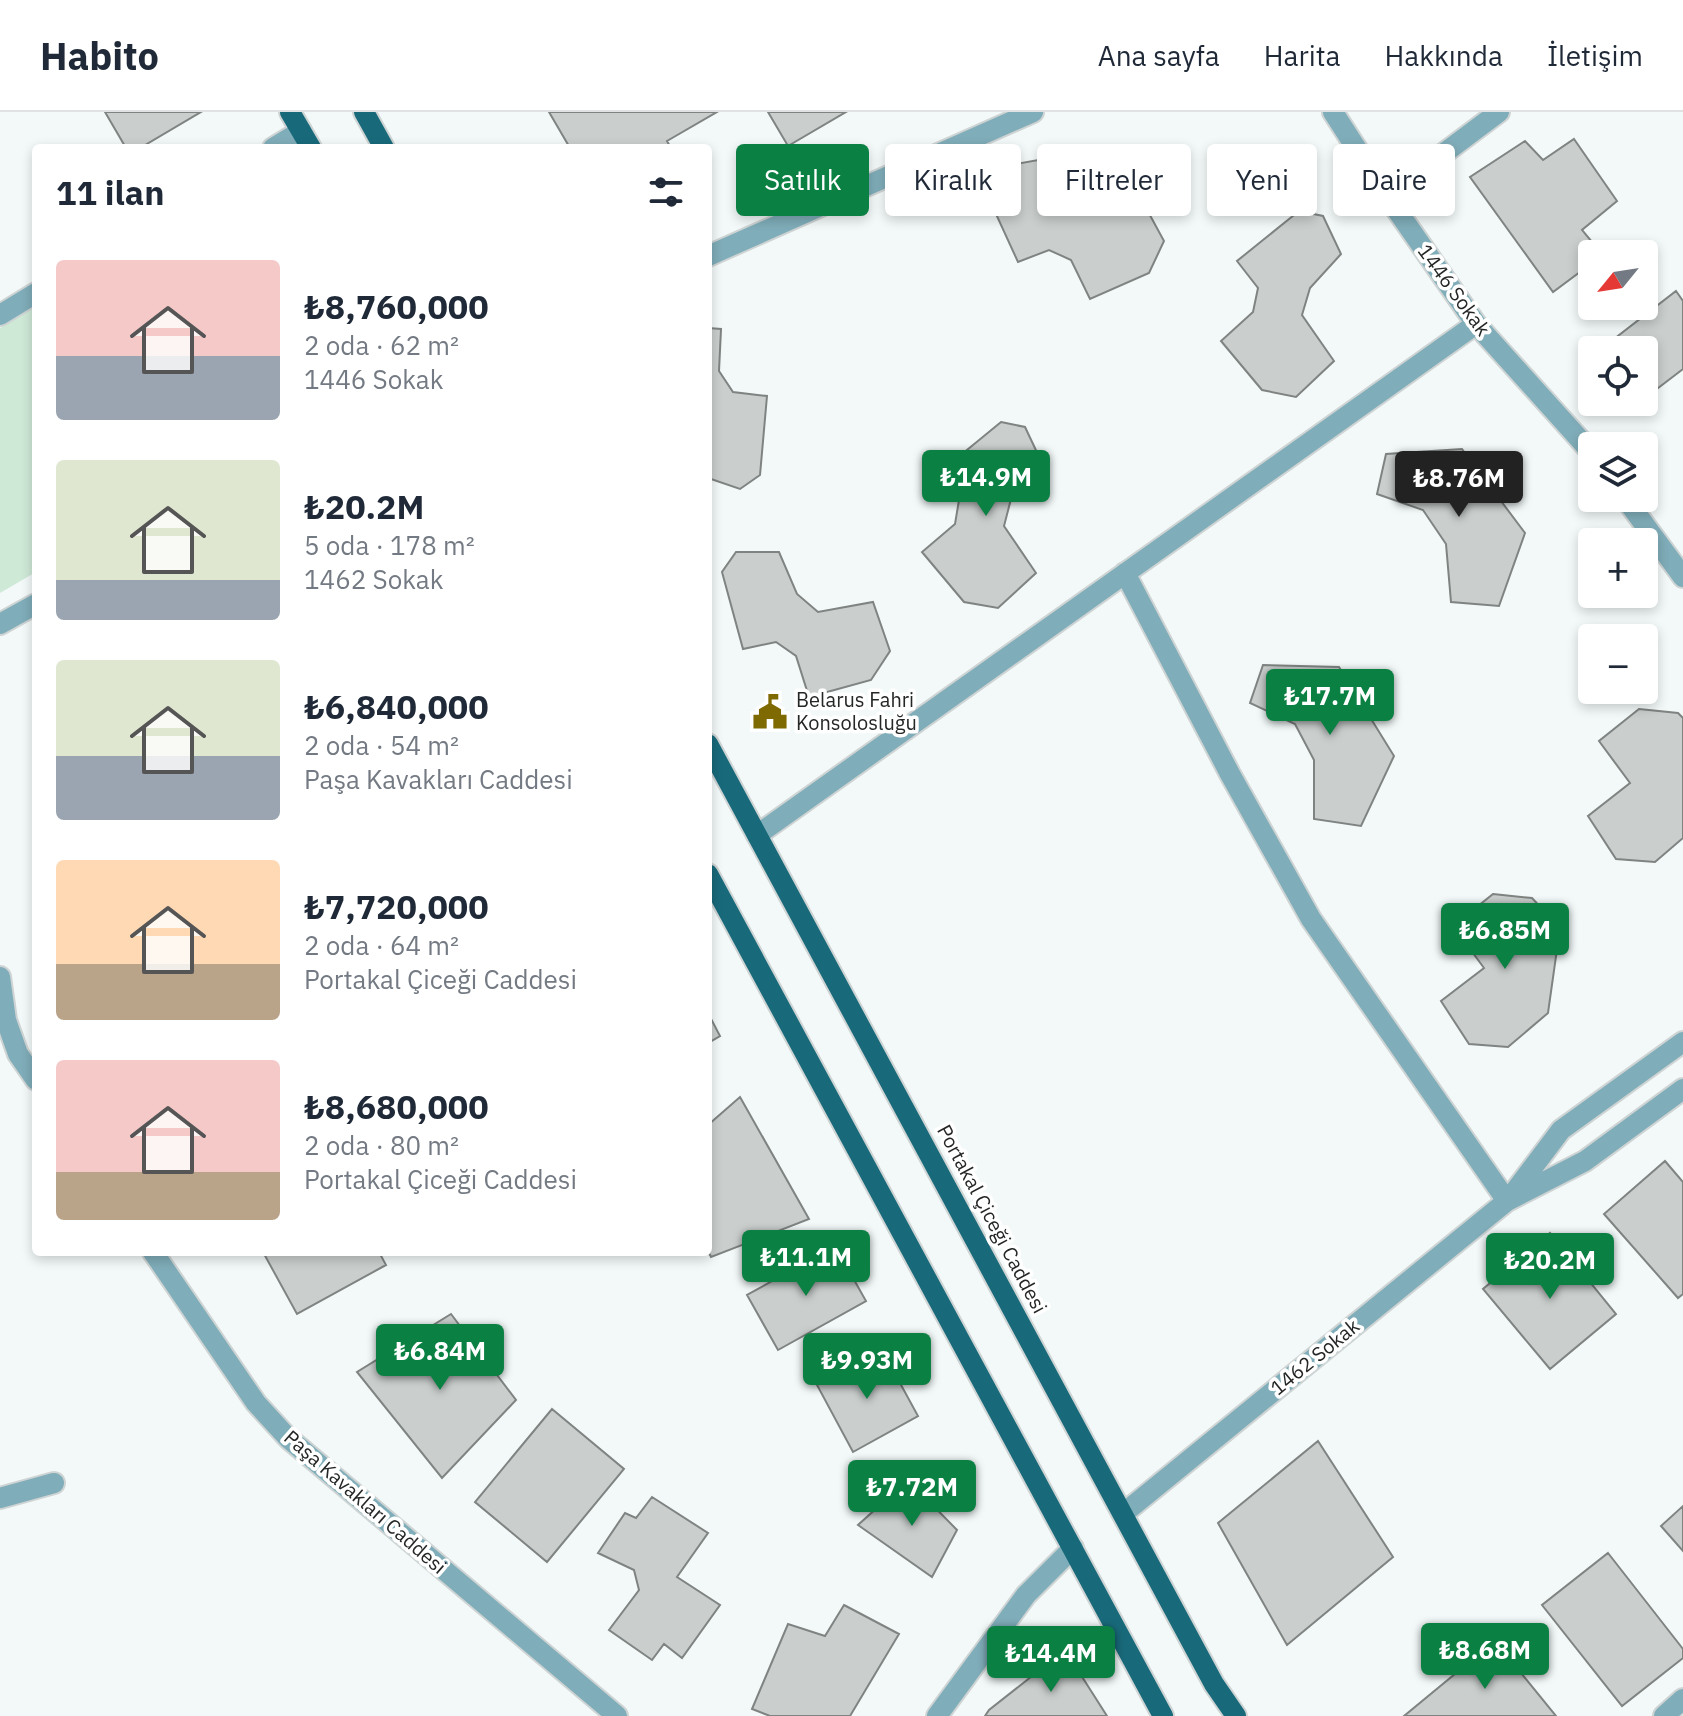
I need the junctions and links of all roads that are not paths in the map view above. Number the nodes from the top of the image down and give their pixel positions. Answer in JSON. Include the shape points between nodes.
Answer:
{"nodes":[{"id":1,"x":290,"y":112,"type":"edge"},
{"id":2,"x":364,"y":112,"type":"edge"},
{"id":3,"x":1033,"y":112,"type":"edge"},
{"id":4,"x":1333,"y":112,"type":"edge"},
{"id":5,"x":1499,"y":112,"type":"edge"},
{"id":6,"x":306,"y":139,"type":"edge"},
{"id":7,"x":382,"y":144,"type":"edge"},
{"id":8,"x":1354,"y":144,"type":"edge"},
{"id":9,"x":1455,"y":145,"type":"edge"},
{"id":10,"x":1401,"y":216,"type":"edge"},
{"id":11,"x":712,"y":254,"type":"edge"},
{"id":12,"x":32,"y":295,"type":"edge"},
{"id":13,"x":0,"y":315,"type":"edge"},
{"id":14,"x":1476,"y":324,"type":"junction"},
{"id":15,"x":1578,"y":437,"type":"edge"},
{"id":16,"x":1635,"y":512,"type":"edge"},
{"id":17,"x":1125,"y":573,"type":"junction"},
{"id":18,"x":1683,"y":577,"type":"edge"},
{"id":19,"x":32,"y":606,"type":"edge"},
{"id":20,"x":0,"y":624,"type":"edge"},
{"id":21,"x":712,"y":751,"type":"edge"},
{"id":22,"x":757,"y":835,"type":"junction"},
{"id":23,"x":712,"y":881,"type":"edge"},
{"id":24,"x":0,"y":977,"type":"edge"},
{"id":25,"x":1683,"y":1042,"type":"edge"},
{"id":26,"x":32,"y":1074,"type":"edge"},
{"id":27,"x":1683,"y":1089,"type":"edge"},
{"id":28,"x":1507,"y":1201,"type":"junction"},
{"id":29,"x":156,"y":1256,"type":"edge"},
{"id":30,"x":54,"y":1483,"type":"dead end"},
{"id":31,"x":0,"y":1498,"type":"edge"},
{"id":32,"x":1124,"y":1513,"type":"junction"},
{"id":33,"x":1073,"y":1548,"type":"junction"},
{"id":34,"x":1683,"y":1699,"type":"edge"},
{"id":35,"x":617,"y":1716,"type":"edge"},
{"id":36,"x":937,"y":1716,"type":"edge"},
{"id":37,"x":1163,"y":1716,"type":"edge"},
{"id":38,"x":1236,"y":1716,"type":"edge"},
{"id":39,"x":1664,"y":1716,"type":"edge"}],
"edges":[{"from":1,"to":6,"type":"main road"},
{"from":2,"to":7,"type":"main road"},
{"from":3,"to":11,"type":"street"},
{"from":4,"to":8,"type":"street","name":"1446 Sokak"},
{"from":5,"to":9,"type":"street"},
{"from":10,"to":14,"type":"street","name":"1446 Sokak"},
{"from":12,"to":13,"type":"street"},
{"from":14,"to":15,"type":"street","name":"1446 Sokak"},
{"from":14,"to":17,"type":"street"},
{"from":16,"to":18,"type":"street"},
{"from":17,"to":22,"type":"street"},
{"from":17,"to":28,"type":"street","via":[[1311,919]]},
{"from":19,"to":20,"type":"street"},
{"from":21,"to":22,"type":"main road","name":"Portakal Çiceği Caddesi"},
{"from":22,"to":32,"type":"main road","name":"Portakal Çiceği Caddesi"},
{"from":23,"to":33,"type":"main road"},
{"from":24,"to":26,"type":"street","via":[[6,1020]]},
{"from":25,"to":28,"type":"street","name":"1462 Sokak","via":[[1561,1130]]},
{"from":27,"to":28,"type":"street","name":"1462 Sokak","via":[[1585,1161]]},
{"from":28,"to":32,"type":"street","name":"1462 Sokak"},
{"from":29,"to":35,"type":"street","name":"Paşa Kavakları Caddesi","via":[[256,1403],[288,1438]]},
{"from":30,"to":31,"type":"street"},
{"from":32,"to":38,"type":"main road","name":"Portakal Çiceği Caddesi"},
{"from":33,"to":36,"type":"street","via":[[1026,1595]]},
{"from":33,"to":37,"type":"main road"},
{"from":34,"to":39,"type":"street"}]}
